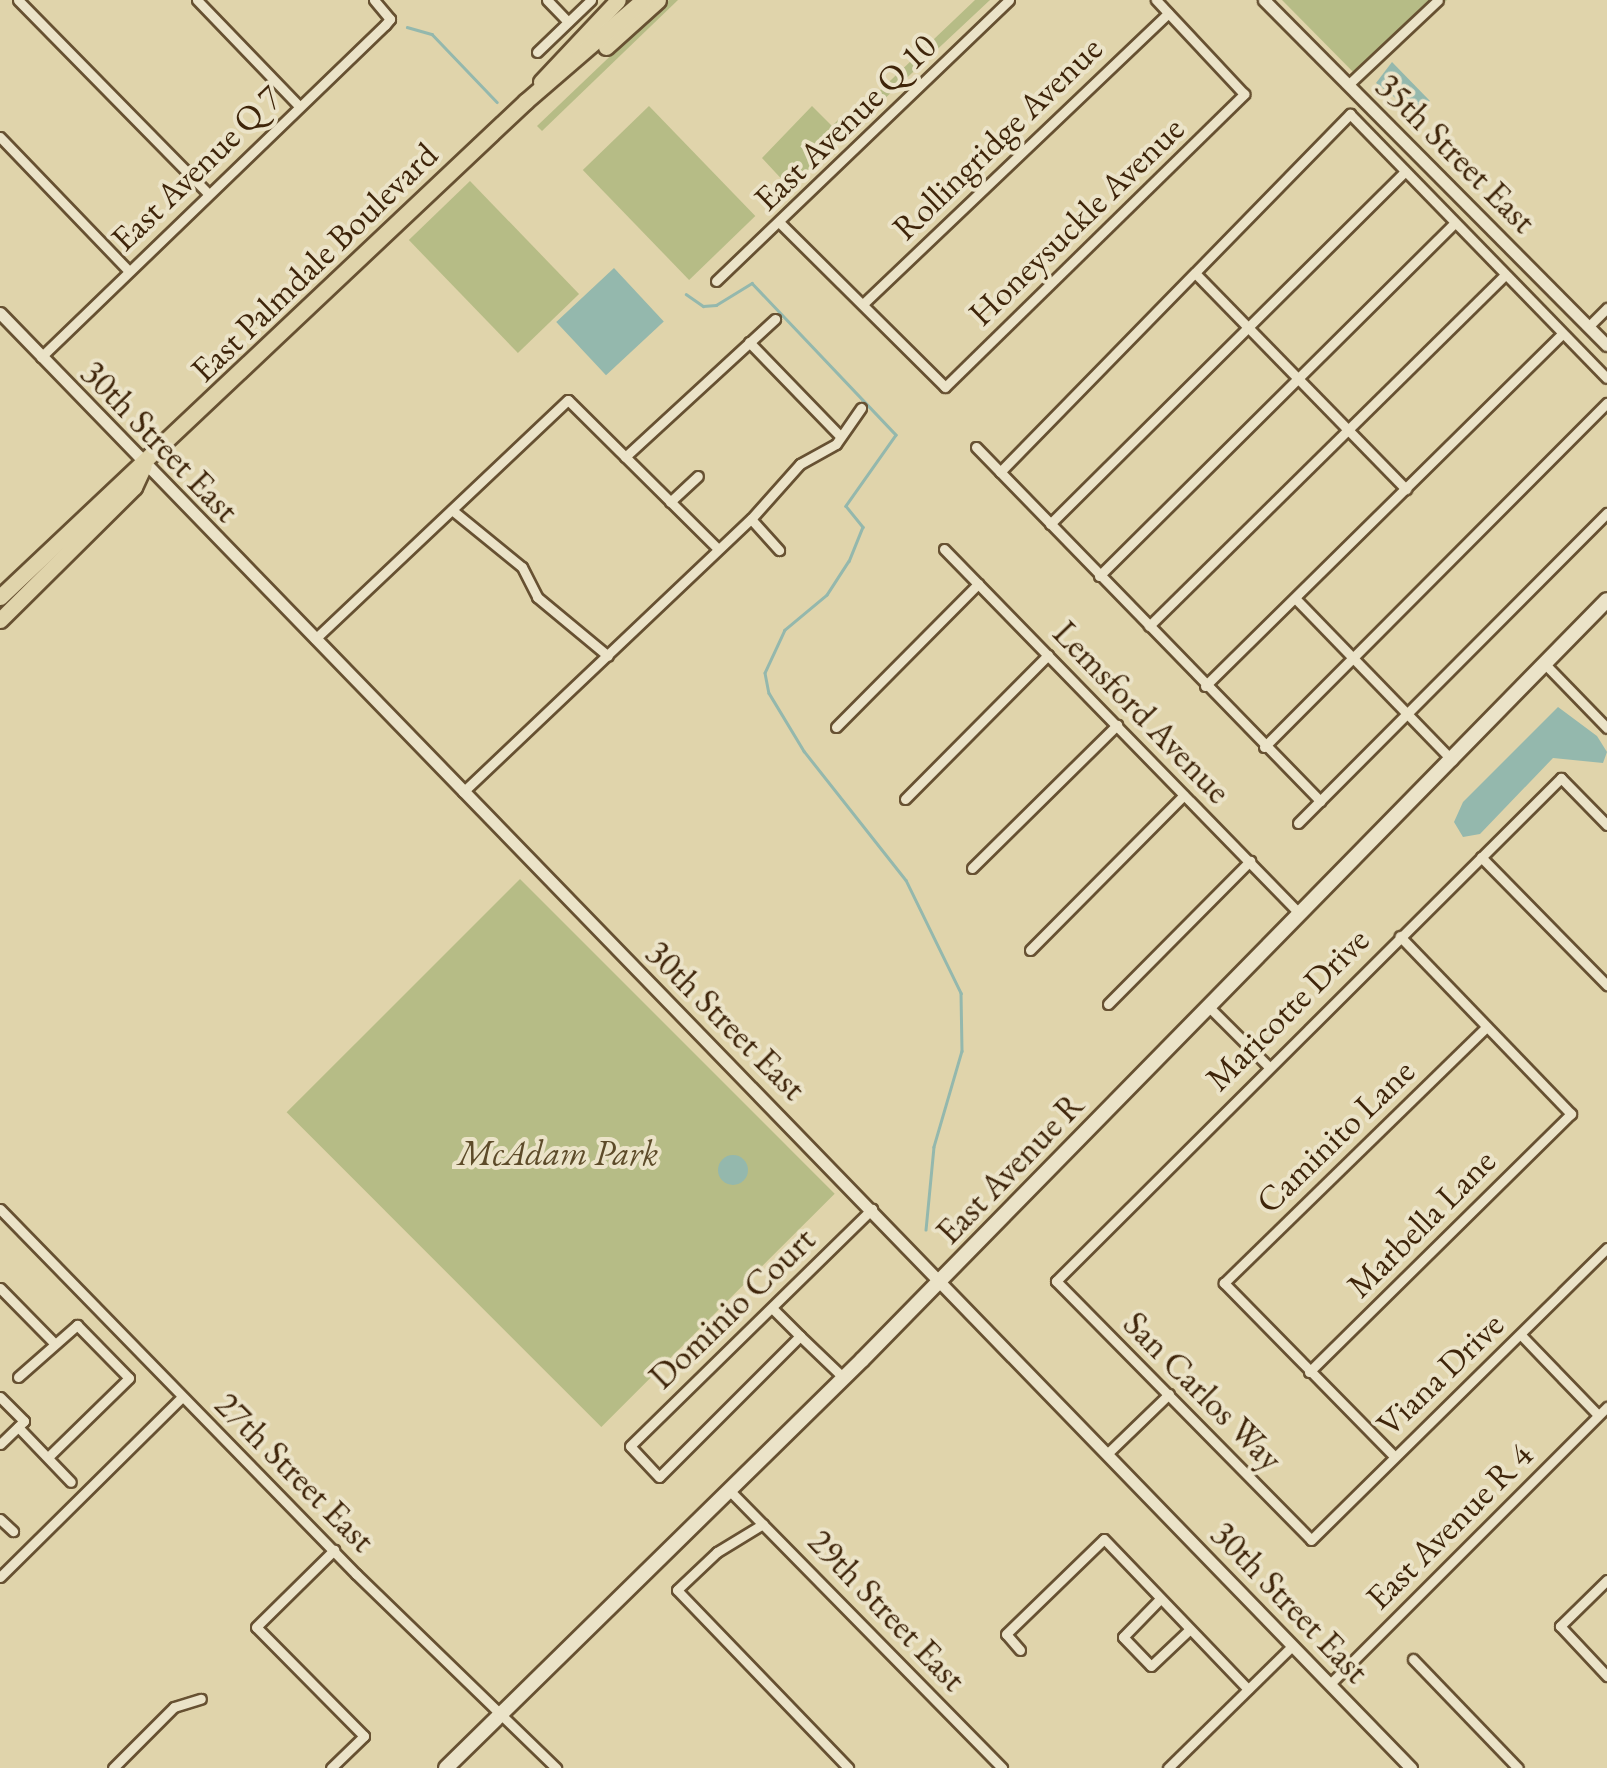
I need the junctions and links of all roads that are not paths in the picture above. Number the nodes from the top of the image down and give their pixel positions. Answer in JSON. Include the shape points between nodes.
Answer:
{"nodes":[{"id":1,"x":18,"y":0,"type":"edge"},
{"id":2,"x":197,"y":0,"type":"edge"},
{"id":3,"x":374,"y":0,"type":"edge"},
{"id":4,"x":547,"y":0,"type":"edge"},
{"id":5,"x":591,"y":0,"type":"edge"},
{"id":6,"x":618,"y":0,"type":"edge"},
{"id":7,"x":642,"y":0,"type":"edge"},
{"id":8,"x":658,"y":0,"type":"edge"},
{"id":9,"x":1009,"y":0,"type":"edge"},
{"id":10,"x":1156,"y":0,"type":"edge"},
{"id":11,"x":1264,"y":0,"type":"edge"},
{"id":12,"x":1438,"y":0,"type":"edge"},
{"id":13,"x":1168,"y":13,"type":"junction"},
{"id":14,"x":568,"y":22,"type":"junction"},
{"id":15,"x":537,"y":52,"type":"dead end"},
{"id":16,"x":584,"y":56,"type":"junction"},
{"id":17,"x":1349,"y":84,"type":"junction"},
{"id":18,"x":526,"y":101,"type":"junction"},
{"id":19,"x":299,"y":106,"type":"junction"},
{"id":20,"x":0,"y":137,"type":"edge"},
{"id":21,"x":1404,"y":172,"type":"junction"},
{"id":22,"x":207,"y":192,"type":"junction"},
{"id":23,"x":781,"y":224,"type":"junction"},
{"id":24,"x":1454,"y":224,"type":"junction"},
{"id":25,"x":129,"y":271,"type":"junction"},
{"id":26,"x":1505,"y":274,"type":"junction"},
{"id":27,"x":1198,"y":276,"type":"junction"},
{"id":28,"x":716,"y":281,"type":"dead end"},
{"id":29,"x":864,"y":303,"type":"junction"},
{"id":30,"x":1607,"y":308,"type":"edge"},
{"id":31,"x":0,"y":313,"type":"edge"},
{"id":32,"x":776,"y":320,"type":"dead end"},
{"id":33,"x":1588,"y":326,"type":"junction"},
{"id":34,"x":1248,"y":327,"type":"junction"},
{"id":35,"x":1562,"y":334,"type":"junction"},
{"id":36,"x":749,"y":342,"type":"junction"},
{"id":37,"x":1607,"y":345,"type":"edge"},
{"id":38,"x":41,"y":357,"type":"junction"},
{"id":39,"x":1298,"y":377,"type":"junction"},
{"id":40,"x":1607,"y":378,"type":"edge"},
{"id":41,"x":1607,"y":403,"type":"edge"},
{"id":42,"x":861,"y":408,"type":"dead end"},
{"id":43,"x":1348,"y":429,"type":"junction"},
{"id":44,"x":840,"y":436,"type":"junction"},
{"id":45,"x":976,"y":447,"type":"dead end"},
{"id":46,"x":625,"y":457,"type":"junction"},
{"id":47,"x":144,"y":466,"type":"junction"},
{"id":48,"x":1000,"y":472,"type":"junction"},
{"id":49,"x":698,"y":476,"type":"dead end"},
{"id":50,"x":1406,"y":488,"type":"junction"},
{"id":51,"x":670,"y":502,"type":"junction"},
{"id":52,"x":452,"y":510,"type":"junction"},
{"id":53,"x":1607,"y":513,"type":"edge"},
{"id":54,"x":751,"y":520,"type":"junction"},
{"id":55,"x":1050,"y":524,"type":"junction"},
{"id":56,"x":718,"y":549,"type":"junction"},
{"id":57,"x":944,"y":549,"type":"dead end"},
{"id":58,"x":779,"y":550,"type":"dead end"},
{"id":59,"x":1098,"y":576,"type":"junction"},
{"id":60,"x":978,"y":584,"type":"junction"},
{"id":61,"x":0,"y":597,"type":"edge"},
{"id":62,"x":1295,"y":598,"type":"junction"},
{"id":63,"x":1607,"y":600,"type":"edge"},
{"id":64,"x":0,"y":620,"type":"edge"},
{"id":65,"x":1149,"y":626,"type":"junction"},
{"id":66,"x":315,"y":640,"type":"junction"},
{"id":67,"x":1048,"y":655,"type":"junction"},
{"id":68,"x":608,"y":656,"type":"junction"},
{"id":69,"x":1354,"y":658,"type":"junction"},
{"id":70,"x":1545,"y":664,"type":"junction"},
{"id":71,"x":1205,"y":686,"type":"junction"},
{"id":72,"x":1408,"y":713,"type":"junction"},
{"id":73,"x":1117,"y":725,"type":"junction"},
{"id":74,"x":836,"y":727,"type":"dead end"},
{"id":75,"x":1607,"y":728,"type":"edge"},
{"id":76,"x":1264,"y":747,"type":"junction"},
{"id":77,"x":1452,"y":760,"type":"junction"},
{"id":78,"x":463,"y":792,"type":"junction"},
{"id":79,"x":1184,"y":795,"type":"junction"},
{"id":80,"x":905,"y":799,"type":"dead end"},
{"id":81,"x":1320,"y":801,"type":"junction"},
{"id":82,"x":1298,"y":823,"type":"dead end"},
{"id":83,"x":1607,"y":825,"type":"edge"},
{"id":84,"x":1480,"y":857,"type":"junction"},
{"id":85,"x":1250,"y":861,"type":"junction"},
{"id":86,"x":972,"y":868,"type":"dead end"},
{"id":87,"x":1300,"y":914,"type":"junction"},
{"id":88,"x":1400,"y":936,"type":"junction"},
{"id":89,"x":1030,"y":950,"type":"dead end"},
{"id":90,"x":1607,"y":985,"type":"edge"},
{"id":91,"x":1108,"y":1004,"type":"dead end"},
{"id":92,"x":1208,"y":1007,"type":"junction"},
{"id":93,"x":1485,"y":1028,"type":"junction"},
{"id":94,"x":1267,"y":1066,"type":"junction"},
{"id":95,"x":872,"y":1209,"type":"junction"},
{"id":96,"x":2,"y":1216,"type":"edge"},
{"id":97,"x":1607,"y":1248,"type":"edge"},
{"id":98,"x":942,"y":1279,"type":"junction"},
{"id":99,"x":1056,"y":1281,"type":"joint"},
{"id":100,"x":0,"y":1288,"type":"edge"},
{"id":101,"x":772,"y":1308,"type":"junction"},
{"id":102,"x":1521,"y":1334,"type":"junction"},
{"id":103,"x":800,"y":1336,"type":"junction"},
{"id":104,"x":54,"y":1343,"type":"junction"},
{"id":105,"x":1309,"y":1372,"type":"junction"},
{"id":106,"x":18,"y":1378,"type":"dead end"},
{"id":107,"x":844,"y":1378,"type":"junction"},
{"id":108,"x":1169,"y":1394,"type":"junction"},
{"id":109,"x":0,"y":1397,"type":"edge"},
{"id":110,"x":182,"y":1398,"type":"junction"},
{"id":111,"x":1607,"y":1406,"type":"edge"},
{"id":112,"x":1598,"y":1415,"type":"junction"},
{"id":113,"x":21,"y":1424,"type":"junction"},
{"id":114,"x":0,"y":1444,"type":"edge"},
{"id":115,"x":1110,"y":1451,"type":"junction"},
{"id":116,"x":1394,"y":1456,"type":"junction"},
{"id":117,"x":48,"y":1457,"type":"junction"},
{"id":118,"x":70,"y":1482,"type":"dead end"},
{"id":119,"x":731,"y":1492,"type":"junction"},
{"id":120,"x":0,"y":1518,"type":"edge"},
{"id":121,"x":764,"y":1524,"type":"junction"},
{"id":122,"x":13,"y":1532,"type":"dead end"},
{"id":123,"x":1311,"y":1540,"type":"joint"},
{"id":124,"x":334,"y":1550,"type":"junction"},
{"id":125,"x":0,"y":1578,"type":"edge"},
{"id":126,"x":1607,"y":1580,"type":"edge"},
{"id":127,"x":1160,"y":1599,"type":"junction"},
{"id":128,"x":1189,"y":1630,"type":"junction"},
{"id":129,"x":1292,"y":1646,"type":"junction"},
{"id":130,"x":1020,"y":1650,"type":"dead end"},
{"id":131,"x":1413,"y":1658,"type":"dead end"},
{"id":132,"x":1607,"y":1676,"type":"edge"},
{"id":133,"x":1330,"y":1684,"type":"junction"},
{"id":134,"x":1248,"y":1689,"type":"junction"},
{"id":135,"x":201,"y":1698,"type":"dead end"},
{"id":136,"x":503,"y":1712,"type":"junction"},
{"id":137,"x":113,"y":1768,"type":"edge"},
{"id":138,"x":331,"y":1768,"type":"edge"},
{"id":139,"x":446,"y":1768,"type":"edge"},
{"id":140,"x":556,"y":1768,"type":"edge"},
{"id":141,"x":848,"y":1768,"type":"edge"},
{"id":142,"x":1002,"y":1768,"type":"edge"},
{"id":143,"x":1168,"y":1768,"type":"edge"},
{"id":144,"x":1411,"y":1768,"type":"edge"},
{"id":145,"x":1518,"y":1768,"type":"edge"}],
"edges":[{"from":1,"to":22,"type":"street"},
{"from":2,"to":19,"type":"street"},
{"from":3,"to":19,"type":"street","name":"East Avenue Q 7","via":[[390,19]]},
{"from":4,"to":14,"type":"street"},
{"from":5,"to":14,"type":"street"},
{"from":6,"to":18,"type":"highway","name":"East Palmdale Boulevard"},
{"from":7,"to":16,"type":"highway","name":"East Palmdale Boulevard"},
{"from":8,"to":16,"type":"highway","via":[[620,36]]},
{"from":9,"to":23,"type":"street","name":"East Avenue Q 10"},
{"from":10,"to":13,"type":"street"},
{"from":11,"to":17,"type":"street","name":"35th Street East"},
{"from":12,"to":17,"type":"street"},
{"from":13,"to":29,"type":"street","name":"Rollingridge Avenue"},
{"from":13,"to":29,"type":"street","name":"Honeysuckle Avenue","via":[[1244,94],[945,386]]},
{"from":14,"to":15,"type":"street"},
{"from":16,"to":18,"type":"highway","name":"East Palmdale Boulevard"},
{"from":17,"to":33,"type":"street","name":"35th Street East"},
{"from":18,"to":47,"type":"highway","name":"East Palmdale Boulevard"},
{"from":19,"to":22,"type":"street","name":"East Avenue Q 7"},
{"from":20,"to":25,"type":"street"},
{"from":21,"to":24,"type":"street"},
{"from":21,"to":27,"type":"street","via":[[1350,114],[1214,246]]},
{"from":21,"to":34,"type":"street"},
{"from":22,"to":25,"type":"street","name":"East Avenue Q 7"},
{"from":23,"to":28,"type":"street","name":"East Avenue Q 10"},
{"from":23,"to":29,"type":"street"},
{"from":24,"to":26,"type":"street"},
{"from":24,"to":39,"type":"street"},
{"from":25,"to":38,"type":"street","name":"East Avenue Q 7"},
{"from":26,"to":35,"type":"street"},
{"from":26,"to":43,"type":"street"},
{"from":27,"to":34,"type":"street"},
{"from":27,"to":48,"type":"street"},
{"from":30,"to":33,"type":"street"},
{"from":31,"to":38,"type":"street","name":"30th Street East"},
{"from":32,"to":36,"type":"street"},
{"from":33,"to":37,"type":"street","name":"35th Street East"},
{"from":34,"to":39,"type":"street"},
{"from":34,"to":55,"type":"street"},
{"from":35,"to":40,"type":"street"},
{"from":35,"to":50,"type":"street"},
{"from":36,"to":44,"type":"street"},
{"from":36,"to":46,"type":"street"},
{"from":38,"to":47,"type":"street","name":"30th Street East"},
{"from":39,"to":43,"type":"street"},
{"from":39,"to":59,"type":"street"},
{"from":41,"to":69,"type":"street"},
{"from":42,"to":44,"type":"street"},
{"from":43,"to":50,"type":"street"},
{"from":43,"to":65,"type":"street"},
{"from":44,"to":54,"type":"street","via":[[800,464]]},
{"from":45,"to":48,"type":"street"},
{"from":46,"to":51,"type":"street"},
{"from":46,"to":52,"type":"street","via":[[568,400]]},
{"from":47,"to":61,"type":"highway","name":"East Palmdale Boulevard","via":[[121,478]]},
{"from":47,"to":64,"type":"highway","name":"East Palmdale Boulevard","via":[[134,487]]},
{"from":47,"to":66,"type":"street","name":"30th Street East"},
{"from":48,"to":55,"type":"street"},
{"from":49,"to":51,"type":"street"},
{"from":50,"to":62,"type":"street"},
{"from":51,"to":56,"type":"street"},
{"from":52,"to":66,"type":"street"},
{"from":52,"to":68,"type":"street","via":[[522,567],[537,597]]},
{"from":53,"to":72,"type":"street"},
{"from":54,"to":56,"type":"street"},
{"from":54,"to":58,"type":"street"},
{"from":55,"to":59,"type":"street"},
{"from":56,"to":68,"type":"street"},
{"from":57,"to":60,"type":"street","name":"Lemsford Avenue"},
{"from":59,"to":65,"type":"street"},
{"from":60,"to":67,"type":"street","name":"Lemsford Avenue"},
{"from":60,"to":74,"type":"street"},
{"from":62,"to":69,"type":"street"},
{"from":62,"to":71,"type":"street"},
{"from":63,"to":70,"type":"main road","name":"East Avenue R"},
{"from":65,"to":71,"type":"street"},
{"from":66,"to":78,"type":"street","name":"30th Street East"},
{"from":67,"to":73,"type":"street","name":"Lemsford Avenue"},
{"from":67,"to":80,"type":"street"},
{"from":68,"to":78,"type":"street","via":[[553,700]]},
{"from":69,"to":72,"type":"street"},
{"from":69,"to":76,"type":"street"},
{"from":70,"to":75,"type":"street"},
{"from":70,"to":77,"type":"main road","name":"East Avenue R"},
{"from":71,"to":76,"type":"street"},
{"from":72,"to":77,"type":"street"},
{"from":72,"to":81,"type":"street"},
{"from":73,"to":79,"type":"street","name":"Lemsford Avenue"},
{"from":73,"to":86,"type":"street"},
{"from":76,"to":81,"type":"street"},
{"from":77,"to":87,"type":"main road","name":"East Avenue R"},
{"from":78,"to":95,"type":"street","name":"30th Street East"},
{"from":79,"to":85,"type":"street","name":"Lemsford Avenue"},
{"from":79,"to":89,"type":"street"},
{"from":81,"to":82,"type":"street"},
{"from":83,"to":84,"type":"street","name":"Maricotte Drive","via":[[1560,778]]},
{"from":84,"to":88,"type":"street","name":"Maricotte Drive"},
{"from":84,"to":90,"type":"street"},
{"from":85,"to":87,"type":"street","name":"Lemsford Avenue"},
{"from":85,"to":91,"type":"street"},
{"from":87,"to":92,"type":"main road","name":"East Avenue R"},
{"from":88,"to":93,"type":"street"},
{"from":88,"to":94,"type":"street","name":"Maricotte Drive"},
{"from":92,"to":94,"type":"street"},
{"from":92,"to":98,"type":"main road","name":"East Avenue R"},
{"from":93,"to":105,"type":"street","name":"Caminito Lane","via":[[1224,1283]]},
{"from":93,"to":105,"type":"street","name":"Marbella Lane","via":[[1571,1114]]},
{"from":94,"to":99,"type":"street","name":"Maricotte Drive"},
{"from":95,"to":98,"type":"street","name":"30th Street East"},
{"from":95,"to":101,"type":"street","name":"Dominio Court"},
{"from":96,"to":110,"type":"street","name":"27th Street East"},
{"from":97,"to":102,"type":"street","name":"Viana Drive"},
{"from":98,"to":107,"type":"main road","name":"East Avenue R"},
{"from":98,"to":115,"type":"street","name":"30th Street East"},
{"from":99,"to":108,"type":"street","name":"San Carlos Way"},
{"from":100,"to":104,"type":"street"},
{"from":101,"to":103,"type":"street"},
{"from":101,"to":103,"type":"street","name":"Dominio Court","via":[[630,1446],[658,1477]]},
{"from":102,"to":112,"type":"street"},
{"from":102,"to":116,"type":"street","name":"Viana Drive"},
{"from":103,"to":107,"type":"street"},
{"from":104,"to":106,"type":"street"},
{"from":104,"to":117,"type":"street","via":[[77,1325],[128,1378]]},
{"from":105,"to":116,"type":"street"},
{"from":107,"to":119,"type":"main road","name":"East Avenue R"},
{"from":108,"to":115,"type":"street"},
{"from":108,"to":123,"type":"street","name":"San Carlos Way"},
{"from":109,"to":113,"type":"street"},
{"from":110,"to":124,"type":"street","name":"27th Street East"},
{"from":110,"to":125,"type":"street"},
{"from":111,"to":112,"type":"street","name":"East Avenue R 4"},
{"from":112,"to":133,"type":"street","name":"East Avenue R 4"},
{"from":113,"to":114,"type":"street"},
{"from":113,"to":117,"type":"street"},
{"from":115,"to":129,"type":"street","name":"30th Street East"},
{"from":116,"to":123,"type":"street","name":"Viana Drive"},
{"from":117,"to":118,"type":"street"},
{"from":119,"to":121,"type":"street","name":"29th Street East"},
{"from":119,"to":136,"type":"main road","name":"East Avenue R"},
{"from":120,"to":122,"type":"street"},
{"from":121,"to":141,"type":"street","via":[[717,1552],[677,1590]]},
{"from":121,"to":142,"type":"street","name":"29th Street East"},
{"from":124,"to":136,"type":"street","name":"27th Street East"},
{"from":124,"to":138,"type":"street","via":[[256,1627],[364,1736]]},
{"from":126,"to":132,"type":"street","via":[[1560,1626]]},
{"from":127,"to":128,"type":"street"},
{"from":127,"to":128,"type":"street","via":[[1123,1636],[1151,1666]]},
{"from":127,"to":130,"type":"street","via":[[1104,1538],[1006,1634]]},
{"from":128,"to":134,"type":"street"},
{"from":129,"to":133,"type":"street","name":"30th Street East"},
{"from":129,"to":134,"type":"street"},
{"from":131,"to":145,"type":"street"},
{"from":133,"to":144,"type":"street","name":"30th Street East"},
{"from":134,"to":143,"type":"street"},
{"from":135,"to":137,"type":"street","via":[[174,1707]]},
{"from":136,"to":139,"type":"main road","name":"East Avenue R"},
{"from":136,"to":140,"type":"street","name":"27th Street East"}]}
